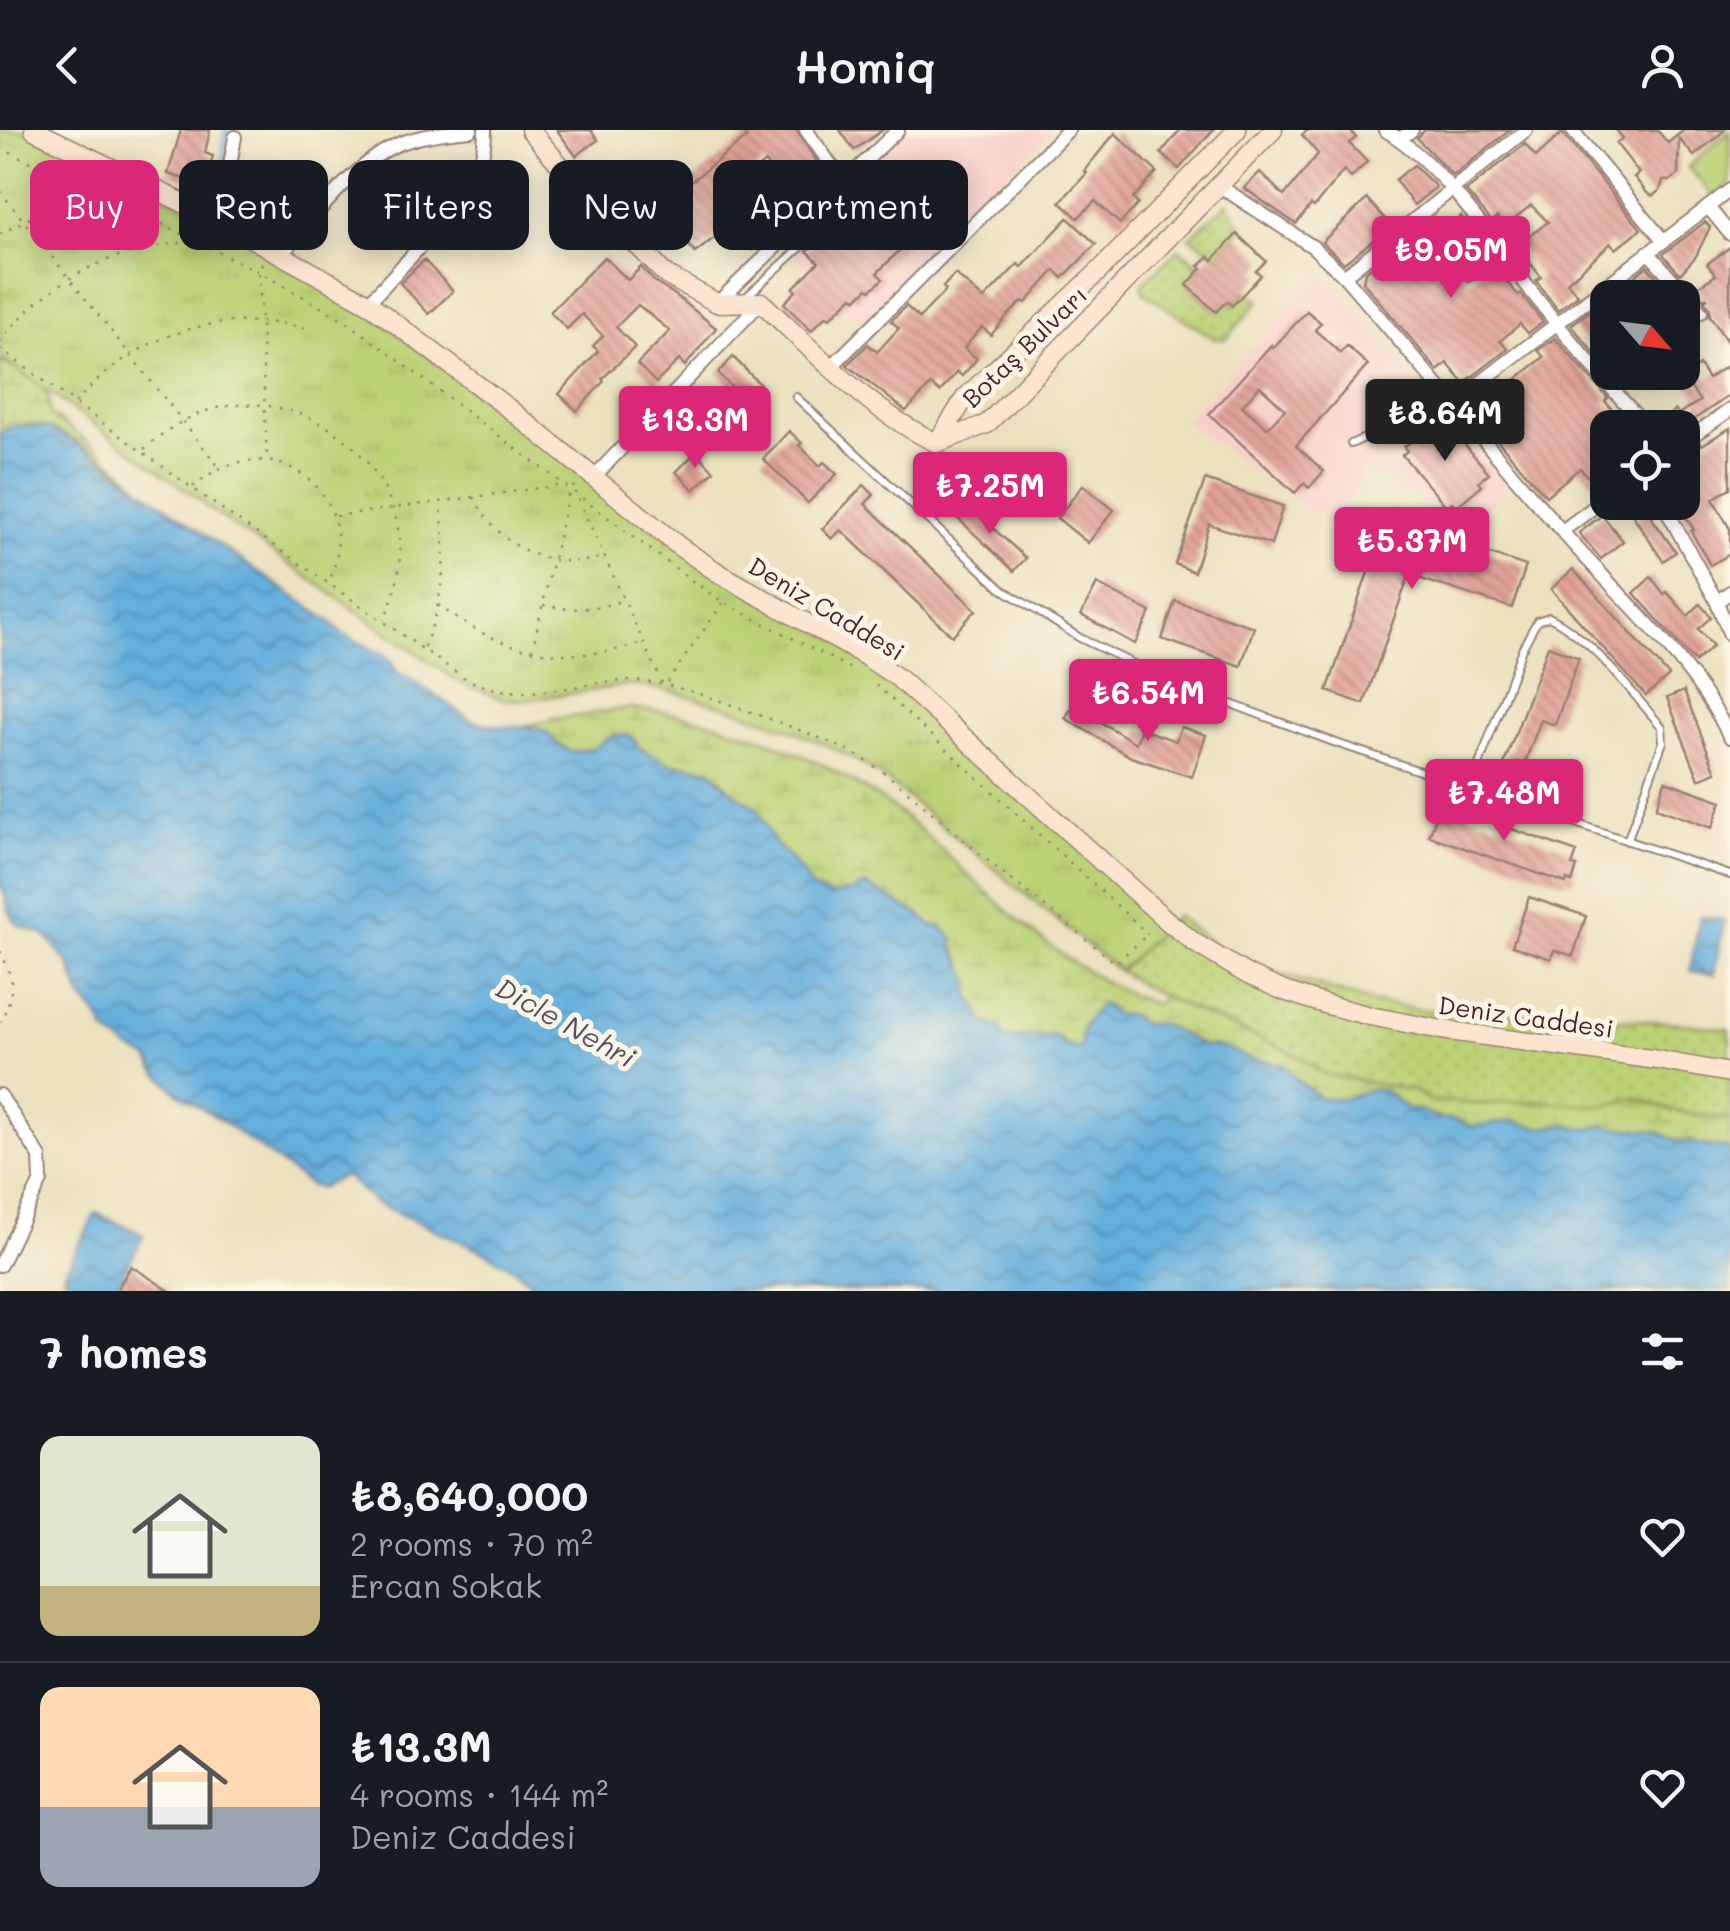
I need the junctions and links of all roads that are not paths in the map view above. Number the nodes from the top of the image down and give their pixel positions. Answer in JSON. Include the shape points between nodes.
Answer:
{"nodes":[{"id":1,"x":34,"y":130,"type":"edge"},
{"id":2,"x":470,"y":130,"type":"edge"},
{"id":3,"x":485,"y":130,"type":"edge"},
{"id":4,"x":530,"y":130,"type":"edge"},
{"id":5,"x":806,"y":130,"type":"edge"},
{"id":6,"x":898,"y":130,"type":"edge"},
{"id":7,"x":1068,"y":130,"type":"edge"},
{"id":8,"x":1237,"y":130,"type":"edge"},
{"id":9,"x":1274,"y":130,"type":"edge"},
{"id":10,"x":1385,"y":130,"type":"edge"},
{"id":11,"x":1412,"y":130,"type":"edge"},
{"id":12,"x":1526,"y":130,"type":"edge"},
{"id":13,"x":1572,"y":130,"type":"edge"},
{"id":14,"x":236,"y":136,"type":"dead end"},
{"id":15,"x":1400,"y":139,"type":"junction"},
{"id":16,"x":231,"y":160,"type":"edge"},
{"id":17,"x":828,"y":160,"type":"edge"},
{"id":18,"x":867,"y":160,"type":"edge"},
{"id":19,"x":1218,"y":185,"type":"junction"},
{"id":20,"x":1730,"y":190,"type":"edge"},
{"id":21,"x":1452,"y":191,"type":"junction"},
{"id":22,"x":179,"y":201,"type":"edge"},
{"id":23,"x":1708,"y":207,"type":"junction"},
{"id":24,"x":1730,"y":234,"type":"edge"},
{"id":25,"x":1662,"y":240,"type":"junction"},
{"id":26,"x":773,"y":250,"type":"edge"},
{"id":27,"x":805,"y":250,"type":"edge"},
{"id":28,"x":275,"y":251,"type":"joint"},
{"id":29,"x":1648,"y":252,"type":"junction"},
{"id":30,"x":1344,"y":276,"type":"junction"},
{"id":31,"x":752,"y":301,"type":"junction"},
{"id":32,"x":368,"y":303,"type":"junction"},
{"id":33,"x":717,"y":303,"type":"junction"},
{"id":34,"x":1701,"y":312,"type":"dead end"},
{"id":35,"x":1556,"y":323,"type":"junction"},
{"id":36,"x":831,"y":367,"type":"junction"},
{"id":37,"x":1444,"y":390,"type":"junction"},
{"id":38,"x":796,"y":397,"type":"dead end"},
{"id":39,"x":1454,"y":403,"type":"junction"},
{"id":40,"x":1631,"y":410,"type":"edge"},
{"id":41,"x":1730,"y":410,"type":"edge"},
{"id":42,"x":1700,"y":431,"type":"edge"},
{"id":43,"x":936,"y":443,"type":"junction"},
{"id":44,"x":1351,"y":444,"type":"dead end"},
{"id":45,"x":593,"y":478,"type":"junction"},
{"id":46,"x":1590,"y":510,"type":"edge"},
{"id":47,"x":1672,"y":520,"type":"edge"},
{"id":48,"x":1562,"y":531,"type":"junction"},
{"id":49,"x":1730,"y":592,"type":"edge"},
{"id":50,"x":1716,"y":602,"type":"junction"},
{"id":51,"x":1730,"y":635,"type":"edge"},
{"id":52,"x":1730,"y":737,"type":"edge"},
{"id":53,"x":1470,"y":789,"type":"junction"},
{"id":54,"x":1627,"y":842,"type":"junction"},
{"id":55,"x":1730,"y":875,"type":"edge"},
{"id":56,"x":1730,"y":1065,"type":"edge"},
{"id":57,"x":1708,"y":1068,"type":"junction"},
{"id":58,"x":1730,"y":1074,"type":"edge"},
{"id":59,"x":0,"y":1095,"type":"edge"},
{"id":60,"x":0,"y":1265,"type":"edge"}],
"edges":[{"from":1,"to":22,"type":"street","name":"Deniz Caddesi"},
{"from":2,"to":28,"type":"street","via":[[400,143],[372,160]]},
{"from":3,"to":32,"type":"street","via":[[468,196]]},
{"from":4,"to":33,"type":"street","via":[[666,275]]},
{"from":5,"to":17,"type":"street"},
{"from":6,"to":18,"type":"street"},
{"from":7,"to":36,"type":"street"},
{"from":8,"to":43,"type":"street","name":"Botaş Bulvarı","via":[[964,398]]},
{"from":9,"to":19,"type":"street","name":"Botaş Bulvarı"},
{"from":10,"to":15,"type":"street"},
{"from":11,"to":15,"type":"street"},
{"from":12,"to":21,"type":"street"},
{"from":13,"to":25,"type":"street"},
{"from":14,"to":16,"type":"street"},
{"from":15,"to":21,"type":"street"},
{"from":19,"to":30,"type":"street"},
{"from":19,"to":43,"type":"street","name":"Botaş Bulvarı","via":[[986,424]]},
{"from":20,"to":23,"type":"street"},
{"from":21,"to":30,"type":"street"},
{"from":21,"to":35,"type":"street"},
{"from":23,"to":24,"type":"street"},
{"from":23,"to":25,"type":"street"},
{"from":25,"to":29,"type":"street"},
{"from":26,"to":33,"type":"street"},
{"from":27,"to":31,"type":"lane"},
{"from":28,"to":32,"type":"street","name":"Deniz Caddesi"},
{"from":29,"to":34,"type":"street"},
{"from":29,"to":35,"type":"street"},
{"from":30,"to":37,"type":"street"},
{"from":31,"to":33,"type":"street"},
{"from":31,"to":36,"type":"street"},
{"from":31,"to":45,"type":"street"},
{"from":32,"to":45,"type":"street","name":"Deniz Caddesi"},
{"from":35,"to":39,"type":"street"},
{"from":35,"to":40,"type":"street"},
{"from":36,"to":43,"type":"street","via":[[878,408]]},
{"from":37,"to":39,"type":"street"},
{"from":37,"to":44,"type":"lane","via":[[1417,414]]},
{"from":38,"to":53,"type":"lane","via":[[1002,589],[1080,638],[1170,680]]},
{"from":39,"to":48,"type":"street"},
{"from":41,"to":42,"type":"street"},
{"from":45,"to":57,"type":"street","name":"Deniz Caddesi","via":[[717,572],[898,678],[1165,919],[1248,975],[1370,1016]]},
{"from":46,"to":48,"type":"street"},
{"from":47,"to":50,"type":"street"},
{"from":48,"to":52,"type":"street","via":[[1686,667]]},
{"from":49,"to":50,"type":"street"},
{"from":50,"to":51,"type":"street"},
{"from":53,"to":54,"type":"lane"},
{"from":53,"to":54,"type":"lane","via":[[1522,649],[1537,621],[1549,617],[1600,658],[1662,726]]},
{"from":54,"to":55,"type":"lane"},
{"from":56,"to":57,"type":"lane"},
{"from":57,"to":58,"type":"street","name":"Deniz Caddesi"},
{"from":59,"to":60,"type":"street","via":[[40,1157],[40,1181]]}]}
